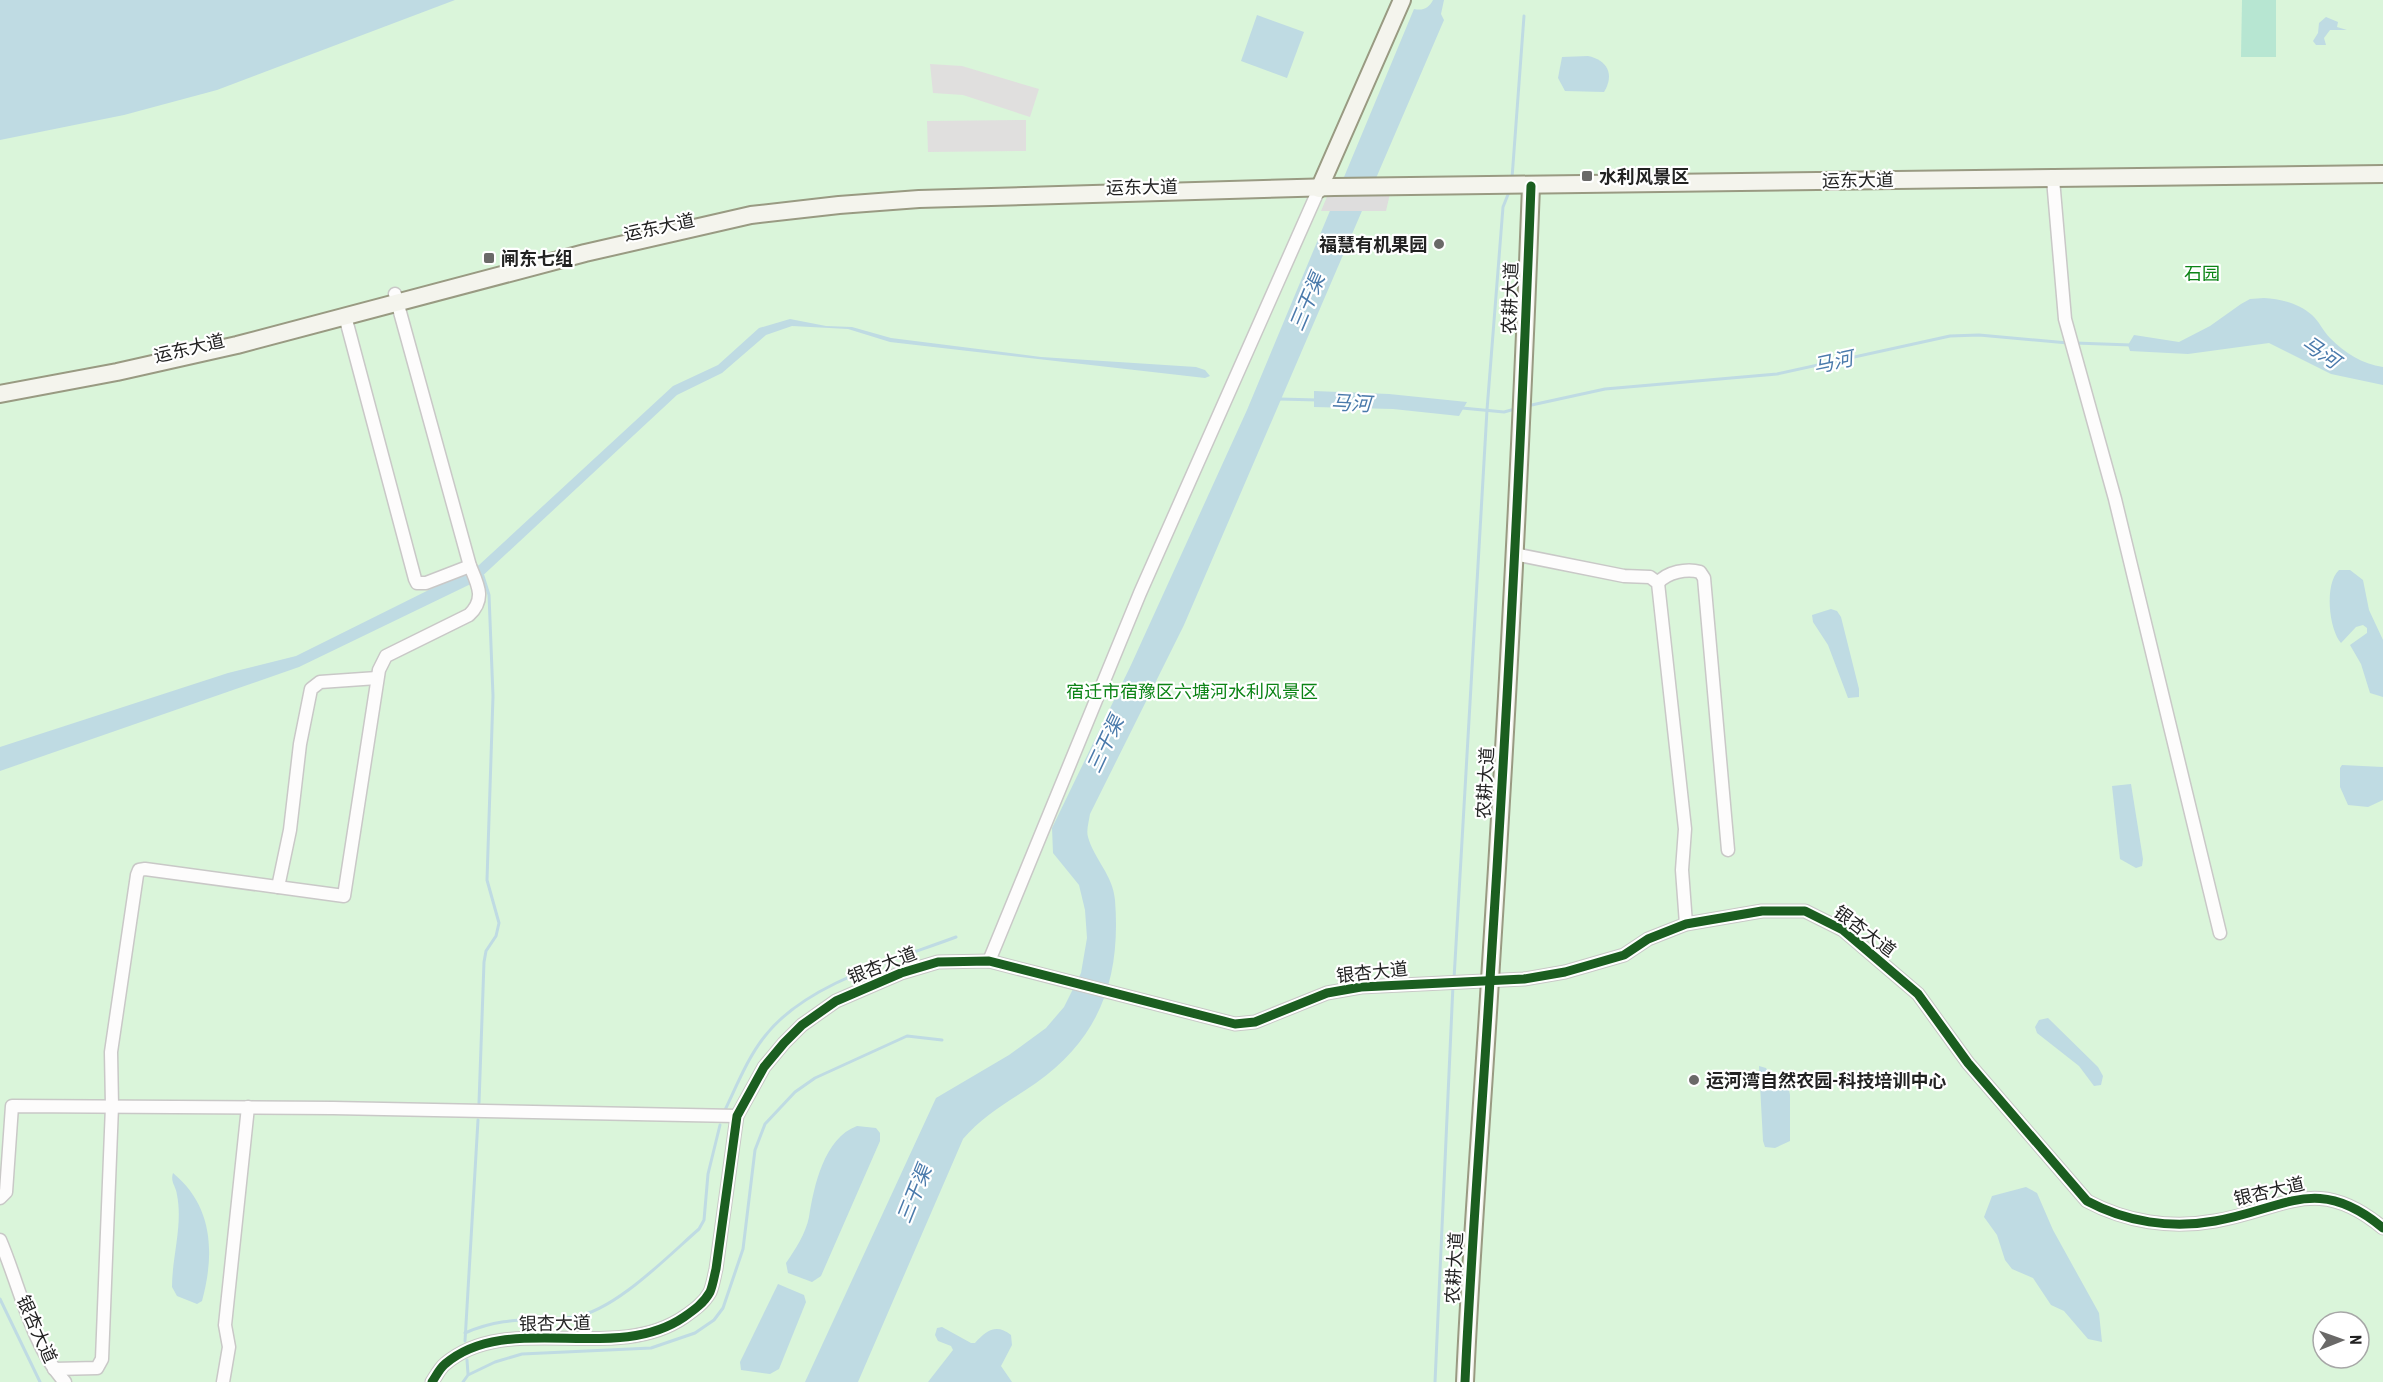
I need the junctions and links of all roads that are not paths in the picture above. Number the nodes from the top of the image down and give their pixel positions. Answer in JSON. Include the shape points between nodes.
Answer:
{"nodes":[{"id":1,"x":1402,"y":0,"type":"edge"},
{"id":2,"x":2383,"y":174,"type":"edge"},
{"id":3,"x":2053,"y":179,"type":"junction"},
{"id":4,"x":1325,"y":186,"type":"junction"},
{"id":5,"x":1531,"y":186,"type":"junction"},
{"id":6,"x":396,"y":298,"type":"junction"},
{"id":7,"x":345,"y":316,"type":"junction"},
{"id":8,"x":0,"y":384,"type":"edge"},
{"id":9,"x":0,"y":394,"type":"edge"},
{"id":10,"x":1514,"y":554,"type":"junction"},
{"id":11,"x":470,"y":566,"type":"junction"},
{"id":12,"x":1658,"y":583,"type":"junction"},
{"id":13,"x":377,"y":678,"type":"junction"},
{"id":14,"x":1728,"y":850,"type":"dead end"},
{"id":15,"x":278,"y":887,"type":"junction"},
{"id":16,"x":1686,"y":924,"type":"junction"},
{"id":17,"x":2220,"y":933,"type":"dead end"},
{"id":18,"x":988,"y":961,"type":"junction"},
{"id":19,"x":1490,"y":981,"type":"junction"},
{"id":20,"x":112,"y":1106,"type":"junction"},
{"id":21,"x":248,"y":1107,"type":"junction"},
{"id":22,"x":737,"y":1116,"type":"junction"},
{"id":23,"x":0,"y":1198,"type":"edge"},
{"id":24,"x":2383,"y":1228,"type":"edge"},
{"id":25,"x":0,"y":1240,"type":"edge"},
{"id":26,"x":54,"y":1369,"type":"junction"},
{"id":27,"x":65,"y":1382,"type":"edge"},
{"id":28,"x":223,"y":1382,"type":"edge"},
{"id":29,"x":432,"y":1382,"type":"edge"},
{"id":30,"x":1465,"y":1382,"type":"edge"}],
"edges":[{"from":1,"to":4,"type":"main road"},
{"from":2,"to":3,"type":"main road","name":"运东大道"},
{"from":3,"to":5,"type":"main road","name":"运东大道"},
{"from":3,"to":17,"type":"street","via":[[2065,319],[2115,499]]},
{"from":4,"to":5,"type":"main road","name":"运东大道"},
{"from":4,"to":6,"type":"main road","name":"运东大道","via":[[928,191],[834,196],[745,208],[592,241]]},
{"from":4,"to":18,"type":"street","via":[[1140,593]]},
{"from":5,"to":10,"type":"main road","name":"农耕大道"},
{"from":6,"to":7,"type":"main road","name":"运东大道"},
{"from":6,"to":8,"type":"main road","name":"运东大道","via":[[116,365]]},
{"from":6,"to":11,"type":"street"},
{"from":7,"to":9,"type":"main road","name":"运东大道","via":[[117,372]]},
{"from":7,"to":11,"type":"street","via":[[415,579],[422,584]]},
{"from":10,"to":12,"type":"street","via":[[1623,576],[1650,577]]},
{"from":10,"to":19,"type":"main road","name":"农耕大道"},
{"from":11,"to":13,"type":"street","via":[[480,590],[477,607],[469,615],[386,656]]},
{"from":12,"to":14,"type":"street","via":[[1663,577],[1691,570],[1700,572],[1704,578]]},
{"from":12,"to":16,"type":"street","via":[[1685,829],[1682,870]]},
{"from":13,"to":15,"type":"street","via":[[320,682],[311,689]]},
{"from":13,"to":15,"type":"street","via":[[345,896]]},
{"from":15,"to":20,"type":"street","via":[[139,870],[111,1052]]},
{"from":16,"to":19,"type":"street","name":"银杏大道","via":[[1647,939],[1624,955],[1564,972]]},
{"from":16,"to":24,"type":"street","name":"银杏大道","via":[[1762,911],[1805,911],[1843,930],[1918,993],[1968,1063],[2054,1164],[2087,1201],[2112,1214],[2181,1225],[2217,1221],[2293,1200],[2325,1198],[2358,1209]]},
{"from":18,"to":19,"type":"street","name":"银杏大道","via":[[1235,1024],[1259,1020],[1327,993],[1361,987]]},
{"from":18,"to":22,"type":"street","name":"银杏大道","via":[[938,962],[836,1001],[784,1042],[764,1067]]},
{"from":19,"to":30,"type":"main road","name":"农耕大道"},
{"from":20,"to":21,"type":"street"},
{"from":20,"to":23,"type":"street","via":[[12,1106],[6,1192]]},
{"from":20,"to":26,"type":"street","via":[[102,1359],[97,1368]]},
{"from":21,"to":22,"type":"street"},
{"from":21,"to":28,"type":"street","via":[[225,1324],[229,1347]]},
{"from":22,"to":29,"type":"street","name":"银杏大道","via":[[716,1269],[710,1292],[694,1310],[663,1330],[635,1337],[538,1338],[464,1351],[444,1364]]},
{"from":25,"to":26,"type":"street","name":"银杏大道","via":[[34,1329]]},
{"from":26,"to":27,"type":"street","name":"银杏大道"}]}
